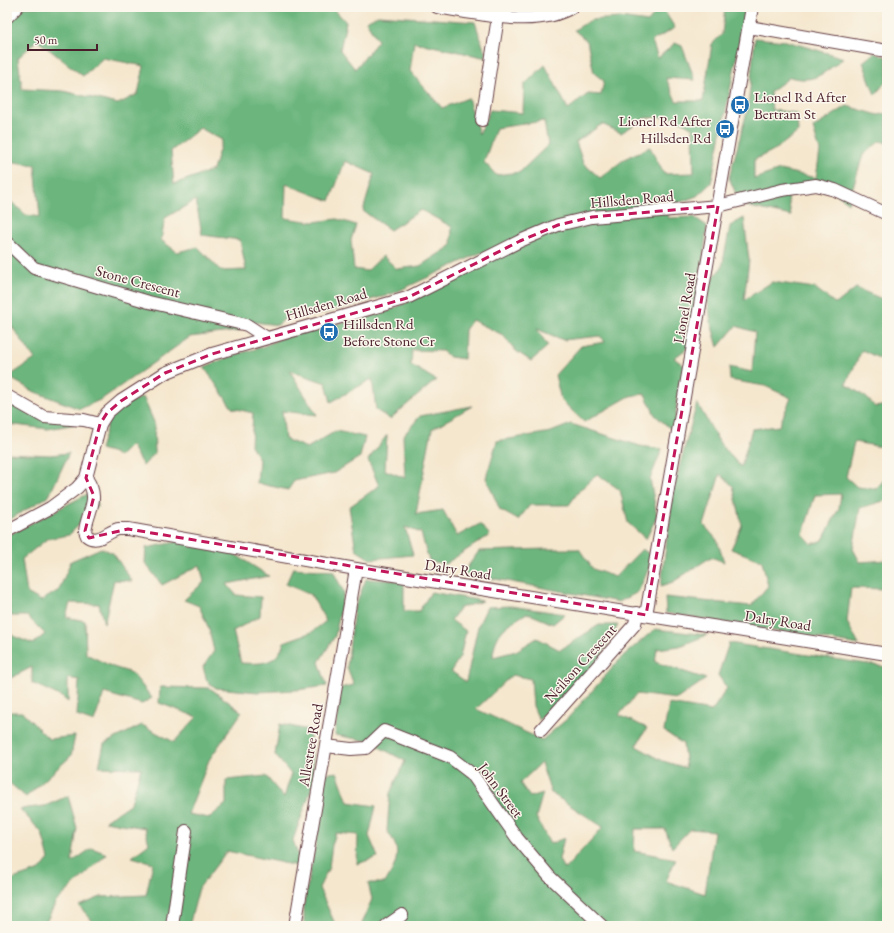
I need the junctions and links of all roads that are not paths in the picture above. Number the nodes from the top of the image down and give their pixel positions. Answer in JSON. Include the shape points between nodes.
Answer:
{"nodes":[{"id":1,"x":17,"y":7,"type":"edge"},
{"id":2,"x":437,"y":7,"type":"edge"},
{"id":3,"x":572,"y":7,"type":"edge"},
{"id":4,"x":752,"y":7,"type":"edge"},
{"id":5,"x":7,"y":17,"type":"edge"},
{"id":6,"x":498,"y":17,"type":"junction"},
{"id":7,"x":749,"y":26,"type":"junction"},
{"id":8,"x":887,"y":51,"type":"edge"},
{"id":9,"x":482,"y":120,"type":"dead end"},
{"id":10,"x":718,"y":206,"type":"junction"},
{"id":11,"x":887,"y":214,"type":"edge"},
{"id":12,"x":7,"y":242,"type":"edge"},
{"id":13,"x":267,"y":338,"type":"junction"},
{"id":14,"x":7,"y":396,"type":"edge"},
{"id":15,"x":100,"y":424,"type":"junction"},
{"id":16,"x":86,"y":478,"type":"junction"},
{"id":17,"x":7,"y":531,"type":"edge"},
{"id":18,"x":356,"y":569,"type":"junction"},
{"id":19,"x":641,"y":614,"type":"junction"},
{"id":20,"x":887,"y":654,"type":"edge"},
{"id":21,"x":541,"y":730,"type":"dead end"},
{"id":22,"x":326,"y":746,"type":"junction"},
{"id":23,"x":186,"y":831,"type":"dead end"},
{"id":24,"x":402,"y":915,"type":"dead end"},
{"id":25,"x":172,"y":926,"type":"edge"},
{"id":26,"x":296,"y":926,"type":"edge"},
{"id":27,"x":386,"y":926,"type":"edge"},
{"id":28,"x":602,"y":926,"type":"edge"}],
"edges":[{"from":1,"to":5,"type":"street"},
{"from":2,"to":6,"type":"street"},
{"from":3,"to":6,"type":"street","via":[[539,18]]},
{"from":4,"to":7,"type":"street","name":"Lionel Road"},
{"from":6,"to":9,"type":"street"},
{"from":7,"to":8,"type":"street"},
{"from":7,"to":10,"type":"street","name":"Lionel Road"},
{"from":10,"to":11,"type":"street","name":"Hillsden Road","via":[[782,190],[816,185],[835,190]]},
{"from":10,"to":13,"type":"street","name":"Hillsden Road","via":[[592,217],[558,225],[520,241],[406,298]]},
{"from":10,"to":19,"type":"street","name":"Lionel Road"},
{"from":12,"to":13,"type":"street","name":"Stone Crescent","via":[[34,268],[149,302],[247,325]]},
{"from":13,"to":15,"type":"street","name":"Hillsden Road","via":[[212,354],[165,374],[121,401],[107,413]]},
{"from":14,"to":15,"type":"street","via":[[44,417]]},
{"from":15,"to":16,"type":"street","name":"Hillsden Road"},
{"from":16,"to":17,"type":"street","via":[[65,498]]},
{"from":16,"to":18,"type":"street","name":"Dalry Road","via":[[94,496],[85,531],[89,538],[98,538],[118,529],[128,529]]},
{"from":18,"to":19,"type":"street","name":"Dalry Road"},
{"from":18,"to":22,"type":"street","name":"Allestree Road"},
{"from":19,"to":20,"type":"street","name":"Dalry Road"},
{"from":19,"to":21,"type":"street","name":"Neilson Crescent"},
{"from":22,"to":26,"type":"street","name":"Allestree Road"},
{"from":22,"to":28,"type":"street","name":"John Street","via":[[366,748],[384,731],[450,757],[472,774],[517,838],[549,876]]},
{"from":23,"to":25,"type":"street"},
{"from":24,"to":27,"type":"street"}]}
